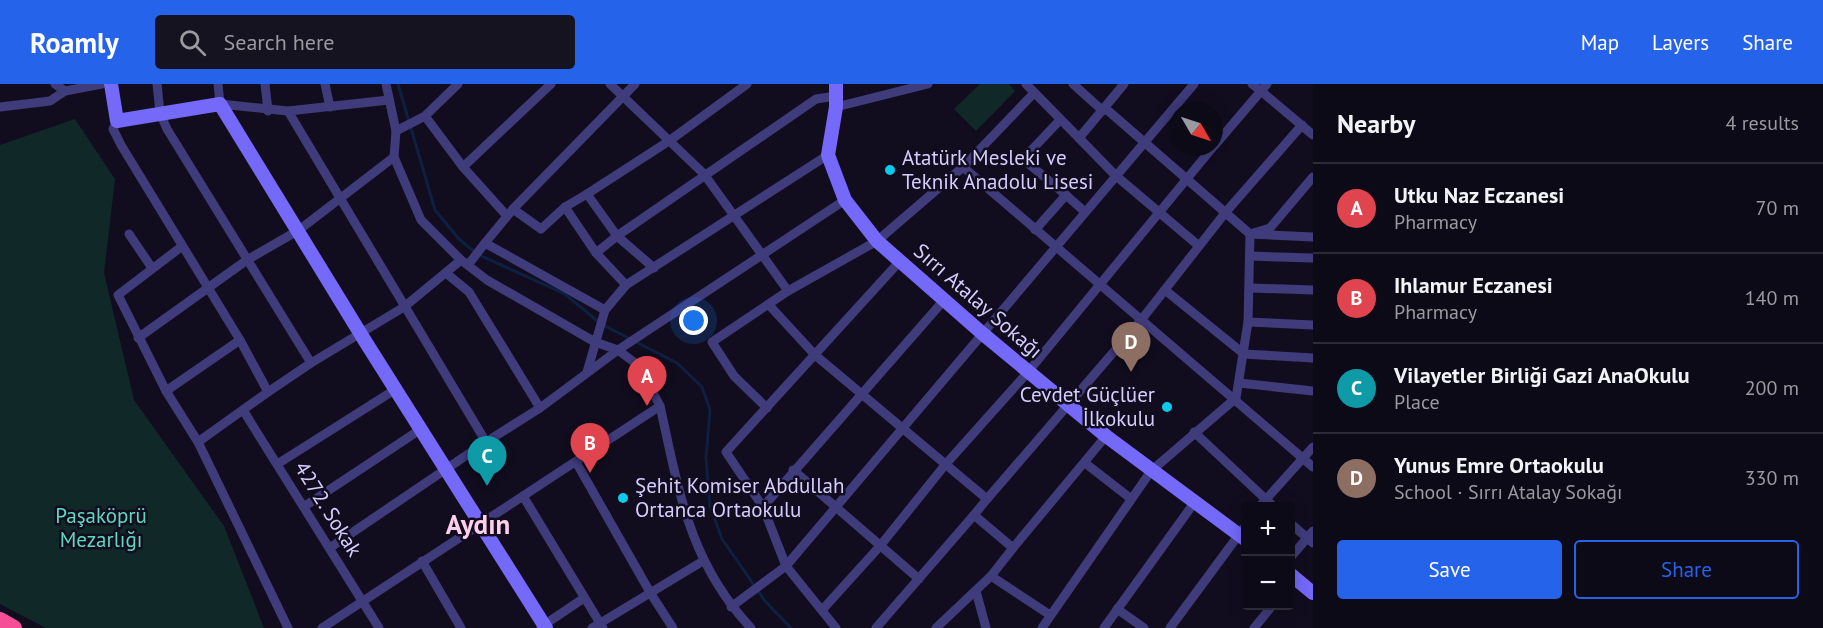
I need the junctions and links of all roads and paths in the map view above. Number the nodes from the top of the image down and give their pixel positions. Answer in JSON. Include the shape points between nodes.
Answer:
{"nodes":[{"id":1,"x":55,"y":84,"type":"edge"},
{"id":2,"x":102,"y":84,"type":"edge"},
{"id":3,"x":111,"y":84,"type":"edge"},
{"id":4,"x":157,"y":84,"type":"edge"},
{"id":5,"x":218,"y":84,"type":"edge"},
{"id":6,"x":265,"y":84,"type":"edge"},
{"id":7,"x":325,"y":84,"type":"edge"},
{"id":8,"x":386,"y":84,"type":"edge"},
{"id":9,"x":458,"y":84,"type":"edge"},
{"id":10,"x":550,"y":84,"type":"edge"},
{"id":11,"x":610,"y":84,"type":"edge"},
{"id":12,"x":634,"y":84,"type":"edge"},
{"id":13,"x":747,"y":84,"type":"edge"},
{"id":14,"x":928,"y":84,"type":"edge"},
{"id":15,"x":1026,"y":84,"type":"edge"},
{"id":16,"x":1073,"y":84,"type":"edge"},
{"id":17,"x":1124,"y":84,"type":"edge"},
{"id":18,"x":1194,"y":84,"type":"edge"},
{"id":19,"x":1252,"y":84,"type":"edge"},
{"id":20,"x":1264,"y":88,"type":"edge"},
{"id":21,"x":65,"y":91,"type":"junction"},
{"id":22,"x":1034,"y":93,"type":"junction"},
{"id":23,"x":836,"y":96,"type":"edge"},
{"id":24,"x":623,"y":97,"type":"junction"},
{"id":25,"x":389,"y":100,"type":"junction"},
{"id":26,"x":220,"y":104,"type":"junction"},
{"id":27,"x":0,"y":107,"type":"edge"},
{"id":28,"x":330,"y":107,"type":"junction"},
{"id":29,"x":1104,"y":110,"type":"junction"},
{"id":30,"x":268,"y":111,"type":"junction"},
{"id":31,"x":288,"y":111,"type":"junction"},
{"id":32,"x":160,"y":113,"type":"junction"},
{"id":33,"x":425,"y":116,"type":"junction"},
{"id":34,"x":1060,"y":120,"type":"junction"},
{"id":35,"x":117,"y":121,"type":"junction"},
{"id":36,"x":1302,"y":125,"type":"junction"},
{"id":37,"x":396,"y":131,"type":"junction"},
{"id":38,"x":1313,"y":135,"type":"edge"},
{"id":39,"x":1223,"y":136,"type":"edge"},
{"id":40,"x":1080,"y":138,"type":"junction"},
{"id":41,"x":669,"y":141,"type":"junction"},
{"id":42,"x":1144,"y":142,"type":"junction"},
{"id":43,"x":828,"y":155,"type":"junction"},
{"id":44,"x":1205,"y":156,"type":"edge"},
{"id":45,"x":394,"y":157,"type":"junction"},
{"id":46,"x":463,"y":167,"type":"junction"},
{"id":47,"x":963,"y":167,"type":"junction"},
{"id":48,"x":704,"y":174,"type":"junction"},
{"id":49,"x":1115,"y":175,"type":"junction"},
{"id":50,"x":1313,"y":177,"type":"edge"},
{"id":51,"x":1186,"y":178,"type":"junction"},
{"id":52,"x":586,"y":194,"type":"junction"},
{"id":53,"x":1066,"y":195,"type":"junction"},
{"id":54,"x":340,"y":200,"type":"junction"},
{"id":55,"x":845,"y":200,"type":"junction"},
{"id":56,"x":566,"y":207,"type":"junction"},
{"id":57,"x":510,"y":212,"type":"junction"},
{"id":58,"x":1085,"y":212,"type":"junction"},
{"id":59,"x":1225,"y":213,"type":"junction"},
{"id":60,"x":734,"y":214,"type":"junction"},
{"id":61,"x":1160,"y":215,"type":"junction"},
{"id":62,"x":299,"y":230,"type":"junction"},
{"id":63,"x":1035,"y":230,"type":"junction"},
{"id":64,"x":129,"y":234,"type":"dead end"},
{"id":65,"x":1250,"y":234,"type":"junction"},
{"id":66,"x":617,"y":236,"type":"junction"},
{"id":67,"x":1313,"y":237,"type":"edge"},
{"id":68,"x":877,"y":241,"type":"junction"},
{"id":69,"x":485,"y":243,"type":"junction"},
{"id":70,"x":1199,"y":246,"type":"junction"},
{"id":71,"x":181,"y":247,"type":"junction"},
{"id":72,"x":1056,"y":247,"type":"junction"},
{"id":73,"x":597,"y":253,"type":"junction"},
{"id":74,"x":762,"y":254,"type":"junction"},
{"id":75,"x":1250,"y":256,"type":"junction"},
{"id":76,"x":1313,"y":258,"type":"edge"},
{"id":77,"x":247,"y":260,"type":"junction"},
{"id":78,"x":900,"y":261,"type":"junction"},
{"id":79,"x":465,"y":262,"type":"junction"},
{"id":80,"x":152,"y":268,"type":"junction"},
{"id":81,"x":654,"y":268,"type":"junction"},
{"id":82,"x":446,"y":273,"type":"junction"},
{"id":83,"x":1100,"y":284,"type":"junction"},
{"id":84,"x":626,"y":285,"type":"junction"},
{"id":85,"x":208,"y":288,"type":"junction"},
{"id":86,"x":1251,"y":288,"type":"junction"},
{"id":87,"x":1165,"y":290,"type":"junction"},
{"id":88,"x":1313,"y":290,"type":"edge"},
{"id":89,"x":788,"y":291,"type":"junction"},
{"id":90,"x":945,"y":299,"type":"junction"},
{"id":91,"x":769,"y":305,"type":"junction"},
{"id":92,"x":404,"y":307,"type":"junction"},
{"id":93,"x":605,"y":310,"type":"junction"},
{"id":94,"x":1142,"y":319,"type":"junction"},
{"id":95,"x":1248,"y":322,"type":"junction"},
{"id":96,"x":1313,"y":325,"type":"edge"},
{"id":97,"x":361,"y":334,"type":"junction"},
{"id":98,"x":983,"y":334,"type":"junction"},
{"id":99,"x":138,"y":338,"type":"junction"},
{"id":100,"x":240,"y":340,"type":"junction"},
{"id":101,"x":595,"y":342,"type":"junction"},
{"id":102,"x":618,"y":350,"type":"junction"},
{"id":103,"x":1244,"y":354,"type":"junction"},
{"id":104,"x":815,"y":355,"type":"junction"},
{"id":105,"x":1313,"y":358,"type":"edge"},
{"id":106,"x":311,"y":363,"type":"junction"},
{"id":107,"x":587,"y":372,"type":"junction"},
{"id":108,"x":1028,"y":372,"type":"junction"},
{"id":109,"x":1239,"y":383,"type":"junction"},
{"id":110,"x":396,"y":389,"type":"junction"},
{"id":111,"x":166,"y":391,"type":"junction"},
{"id":112,"x":1313,"y":391,"type":"edge"},
{"id":113,"x":268,"y":392,"type":"junction"},
{"id":114,"x":861,"y":394,"type":"junction"},
{"id":115,"x":1236,"y":398,"type":"junction"},
{"id":116,"x":1068,"y":404,"type":"junction"},
{"id":117,"x":660,"y":406,"type":"junction"},
{"id":118,"x":540,"y":408,"type":"junction"},
{"id":119,"x":767,"y":408,"type":"junction"},
{"id":120,"x":243,"y":410,"type":"junction"},
{"id":121,"x":421,"y":429,"type":"junction"},
{"id":122,"x":903,"y":429,"type":"junction"},
{"id":123,"x":1194,"y":432,"type":"junction"},
{"id":124,"x":1106,"y":436,"type":"junction"},
{"id":125,"x":198,"y":442,"type":"junction"},
{"id":126,"x":486,"y":442,"type":"junction"},
{"id":127,"x":1313,"y":447,"type":"edge"},
{"id":128,"x":1303,"y":458,"type":"junction"},
{"id":129,"x":576,"y":462,"type":"junction"},
{"id":130,"x":279,"y":463,"type":"junction"},
{"id":131,"x":1085,"y":463,"type":"junction"},
{"id":132,"x":945,"y":465,"type":"junction"},
{"id":133,"x":1313,"y":467,"type":"edge"},
{"id":134,"x":793,"y":470,"type":"junction"},
{"id":135,"x":447,"y":471,"type":"junction"},
{"id":136,"x":1151,"y":471,"type":"junction"},
{"id":137,"x":523,"y":496,"type":"junction"},
{"id":138,"x":1130,"y":498,"type":"junction"},
{"id":139,"x":987,"y":499,"type":"junction"},
{"id":140,"x":1194,"y":502,"type":"junction"},
{"id":141,"x":1264,"y":502,"type":"edge"},
{"id":142,"x":1268,"y":502,"type":"edge"},
{"id":143,"x":305,"y":506,"type":"junction"},
{"id":144,"x":763,"y":507,"type":"junction"},
{"id":145,"x":837,"y":507,"type":"junction"},
{"id":146,"x":974,"y":515,"type":"junction"},
{"id":147,"x":480,"y":525,"type":"junction"},
{"id":148,"x":1295,"y":527,"type":"edge"},
{"id":149,"x":1241,"y":532,"type":"edge"},
{"id":150,"x":1241,"y":536,"type":"edge"},
{"id":151,"x":1311,"y":538,"type":"edge"},
{"id":152,"x":880,"y":546,"type":"junction"},
{"id":153,"x":331,"y":547,"type":"junction"},
{"id":154,"x":1013,"y":548,"type":"junction"},
{"id":155,"x":1292,"y":556,"type":"edge"},
{"id":156,"x":422,"y":561,"type":"junction"},
{"id":157,"x":703,"y":561,"type":"junction"},
{"id":158,"x":786,"y":566,"type":"junction"},
{"id":159,"x":990,"y":576,"type":"junction"},
{"id":160,"x":919,"y":579,"type":"junction"},
{"id":161,"x":1295,"y":579,"type":"edge"},
{"id":162,"x":976,"y":591,"type":"junction"},
{"id":163,"x":1313,"y":593,"type":"edge"},
{"id":164,"x":651,"y":594,"type":"junction"},
{"id":165,"x":584,"y":598,"type":"junction"},
{"id":166,"x":363,"y":600,"type":"junction"},
{"id":167,"x":731,"y":607,"type":"junction"},
{"id":168,"x":823,"y":609,"type":"junction"},
{"id":169,"x":1117,"y":609,"type":"junction"},
{"id":170,"x":1269,"y":610,"type":"edge"},
{"id":171,"x":1050,"y":615,"type":"junction"},
{"id":172,"x":0,"y":620,"type":"edge"},
{"id":173,"x":543,"y":627,"type":"edge"},
{"id":174,"x":598,"y":627,"type":"edge"},
{"id":175,"x":14,"y":628,"type":"edge"},
{"id":176,"x":288,"y":628,"type":"edge"},
{"id":177,"x":322,"y":628,"type":"edge"},
{"id":178,"x":379,"y":628,"type":"edge"},
{"id":179,"x":461,"y":628,"type":"edge"},
{"id":180,"x":673,"y":628,"type":"edge"},
{"id":181,"x":752,"y":628,"type":"edge"},
{"id":182,"x":836,"y":628,"type":"edge"},
{"id":183,"x":876,"y":628,"type":"edge"},
{"id":184,"x":936,"y":628,"type":"edge"},
{"id":185,"x":986,"y":628,"type":"edge"},
{"id":186,"x":1042,"y":628,"type":"edge"},
{"id":187,"x":1104,"y":628,"type":"edge"},
{"id":188,"x":1144,"y":628,"type":"edge"},
{"id":189,"x":1170,"y":628,"type":"edge"},
{"id":190,"x":1255,"y":628,"type":"edge"}],
"edges":[{"from":1,"to":21,"type":"street"},
{"from":2,"to":21,"type":"street"},
{"from":3,"to":35,"type":"street"},
{"from":4,"to":32,"type":"street"},
{"from":5,"to":26,"type":"street"},
{"from":6,"to":30,"type":"street"},
{"from":7,"to":28,"type":"street"},
{"from":8,"to":25,"type":"street"},
{"from":9,"to":33,"type":"street"},
{"from":10,"to":46,"type":"street"},
{"from":11,"to":24,"type":"street"},
{"from":12,"to":24,"type":"street"},
{"from":13,"to":41,"type":"street"},
{"from":14,"to":23,"type":"street"},
{"from":15,"to":22,"type":"street"},
{"from":16,"to":29,"type":"street"},
{"from":17,"to":29,"type":"street"},
{"from":18,"to":42,"type":"street"},
{"from":19,"to":20,"type":"street"},
{"from":20,"to":36,"type":"street"},
{"from":20,"to":39,"type":"street"},
{"from":21,"to":27,"type":"street","via":[[50,101]]},
{"from":22,"to":34,"type":"street"},
{"from":22,"to":47,"type":"street"},
{"from":23,"to":43,"type":"street"},
{"from":23,"to":48,"type":"street","via":[[816,99]]},
{"from":24,"to":41,"type":"street"},
{"from":24,"to":57,"type":"street"},
{"from":25,"to":28,"type":"street"},
{"from":25,"to":37,"type":"street"},
{"from":26,"to":30,"type":"street"},
{"from":26,"to":32,"type":"street"},
{"from":26,"to":62,"type":"street"},
{"from":28,"to":31,"type":"street"},
{"from":29,"to":40,"type":"street"},
{"from":29,"to":42,"type":"street"},
{"from":30,"to":31,"type":"street"},
{"from":31,"to":54,"type":"street"},
{"from":32,"to":35,"type":"street"},
{"from":32,"to":77,"type":"street"},
{"from":33,"to":37,"type":"street"},
{"from":33,"to":46,"type":"street"},
{"from":34,"to":40,"type":"street"},
{"from":34,"to":53,"type":"street","via":[[1023,159]]},
{"from":35,"to":71,"type":"street","via":[[113,129],[121,145]]},
{"from":36,"to":38,"type":"street"},
{"from":36,"to":59,"type":"street"},
{"from":37,"to":45,"type":"street"},
{"from":40,"to":49,"type":"street"},
{"from":41,"to":48,"type":"street"},
{"from":41,"to":52,"type":"street"},
{"from":42,"to":49,"type":"street"},
{"from":42,"to":51,"type":"street"},
{"from":43,"to":55,"type":"street","name":"Sırrı Atalay Sokağı"},
{"from":43,"to":60,"type":"street"},
{"from":44,"to":51,"type":"street"},
{"from":45,"to":54,"type":"street"},
{"from":45,"to":79,"type":"street","via":[[421,220]]},
{"from":46,"to":57,"type":"street"},
{"from":47,"to":63,"type":"street"},
{"from":47,"to":68,"type":"street"},
{"from":48,"to":60,"type":"street"},
{"from":48,"to":66,"type":"street"},
{"from":49,"to":58,"type":"street"},
{"from":49,"to":61,"type":"street"},
{"from":50,"to":65,"type":"street","via":[[1270,228]]},
{"from":51,"to":59,"type":"street"},
{"from":51,"to":61,"type":"street"},
{"from":52,"to":56,"type":"street"},
{"from":52,"to":66,"type":"street"},
{"from":53,"to":58,"type":"street"},
{"from":53,"to":63,"type":"street"},
{"from":54,"to":62,"type":"street"},
{"from":54,"to":92,"type":"street"},
{"from":55,"to":68,"type":"street","name":"Sırrı Atalay Sokağı"},
{"from":55,"to":74,"type":"street"},
{"from":56,"to":57,"type":"street","via":[[542,229]]},
{"from":56,"to":73,"type":"street"},
{"from":57,"to":69,"type":"street"},
{"from":58,"to":72,"type":"street"},
{"from":59,"to":65,"type":"street"},
{"from":59,"to":70,"type":"street"},
{"from":60,"to":74,"type":"street"},
{"from":60,"to":81,"type":"street"},
{"from":61,"to":70,"type":"street"},
{"from":61,"to":83,"type":"street"},
{"from":62,"to":77,"type":"street"},
{"from":62,"to":97,"type":"street"},
{"from":63,"to":72,"type":"street"},
{"from":64,"to":80,"type":"street"},
{"from":65,"to":67,"type":"street"},
{"from":65,"to":75,"type":"street"},
{"from":66,"to":73,"type":"street"},
{"from":66,"to":81,"type":"street"},
{"from":68,"to":78,"type":"street","name":"Sırrı Atalay Sokağı"},
{"from":68,"to":89,"type":"street"},
{"from":69,"to":79,"type":"street"},
{"from":69,"to":93,"type":"street"},
{"from":70,"to":87,"type":"street"},
{"from":71,"to":80,"type":"street"},
{"from":71,"to":85,"type":"street"},
{"from":72,"to":83,"type":"street"},
{"from":72,"to":98,"type":"street"},
{"from":73,"to":84,"type":"street"},
{"from":74,"to":89,"type":"street"},
{"from":74,"to":102,"type":"street"},
{"from":75,"to":76,"type":"street"},
{"from":75,"to":86,"type":"street"},
{"from":77,"to":85,"type":"street"},
{"from":77,"to":106,"type":"street"},
{"from":78,"to":90,"type":"street","name":"Sırrı Atalay Sokağı"},
{"from":78,"to":104,"type":"street"},
{"from":79,"to":82,"type":"street"},
{"from":79,"to":101,"type":"street","via":[[487,280]]},
{"from":80,"to":99,"type":"street","via":[[118,295]]},
{"from":81,"to":84,"type":"street"},
{"from":82,"to":92,"type":"street"},
{"from":82,"to":118,"type":"street","via":[[469,292]]},
{"from":83,"to":94,"type":"street"},
{"from":83,"to":108,"type":"street"},
{"from":84,"to":93,"type":"street"},
{"from":85,"to":99,"type":"street"},
{"from":85,"to":100,"type":"street"},
{"from":86,"to":88,"type":"street"},
{"from":86,"to":95,"type":"street"},
{"from":87,"to":94,"type":"street"},
{"from":87,"to":103,"type":"street"},
{"from":89,"to":91,"type":"street"},
{"from":90,"to":98,"type":"street","name":"Sırrı Atalay Sokağı"},
{"from":90,"to":114,"type":"street"},
{"from":91,"to":104,"type":"street"},
{"from":91,"to":119,"type":"street","via":[[712,342],[734,376]]},
{"from":92,"to":97,"type":"street"},
{"from":92,"to":126,"type":"street"},
{"from":93,"to":101,"type":"street"},
{"from":94,"to":115,"type":"street"},
{"from":94,"to":116,"type":"street"},
{"from":95,"to":96,"type":"street"},
{"from":95,"to":103,"type":"street"},
{"from":97,"to":106,"type":"street"},
{"from":97,"to":110,"type":"street"},
{"from":98,"to":108,"type":"street","name":"Sırrı Atalay Sokağı"},
{"from":98,"to":122,"type":"street"},
{"from":99,"to":111,"type":"street"},
{"from":100,"to":111,"type":"street"},
{"from":100,"to":113,"type":"street"},
{"from":101,"to":102,"type":"street"},
{"from":101,"to":107,"type":"street"},
{"from":102,"to":107,"type":"street"},
{"from":102,"to":117,"type":"street","via":[[639,366]]},
{"from":103,"to":105,"type":"street"},
{"from":103,"to":109,"type":"street"},
{"from":104,"to":114,"type":"street"},
{"from":104,"to":119,"type":"street"},
{"from":106,"to":113,"type":"street"},
{"from":107,"to":118,"type":"street"},
{"from":108,"to":116,"type":"street","name":"Sırrı Atalay Sokağı"},
{"from":108,"to":132,"type":"street"},
{"from":109,"to":112,"type":"street"},
{"from":109,"to":115,"type":"street"},
{"from":110,"to":121,"type":"street"},
{"from":110,"to":130,"type":"street"},
{"from":111,"to":125,"type":"street"},
{"from":113,"to":120,"type":"street"},
{"from":114,"to":122,"type":"street"},
{"from":114,"to":134,"type":"street"},
{"from":115,"to":123,"type":"street"},
{"from":115,"to":128,"type":"street"},
{"from":116,"to":124,"type":"street","name":"Sırrı Atalay Sokağı"},
{"from":116,"to":139,"type":"street"},
{"from":117,"to":129,"type":"street"},
{"from":117,"to":157,"type":"street","via":[[680,497]]},
{"from":118,"to":126,"type":"street"},
{"from":119,"to":144,"type":"street","via":[[726,452]]},
{"from":120,"to":125,"type":"street"},
{"from":120,"to":130,"type":"street","name":"4272. Sokak"},
{"from":121,"to":135,"type":"street"},
{"from":121,"to":143,"type":"street"},
{"from":122,"to":132,"type":"street"},
{"from":122,"to":145,"type":"street"},
{"from":123,"to":136,"type":"street"},
{"from":123,"to":141,"type":"street"},
{"from":124,"to":131,"type":"street"},
{"from":124,"to":136,"type":"street","name":"Sırrı Atalay Sokağı"},
{"from":125,"to":176,"type":"street"},
{"from":126,"to":135,"type":"street"},
{"from":127,"to":128,"type":"street"},
{"from":128,"to":133,"type":"street"},
{"from":128,"to":142,"type":"street"},
{"from":129,"to":137,"type":"street"},
{"from":129,"to":164,"type":"street"},
{"from":130,"to":143,"type":"street","name":"4272. Sokak"},
{"from":131,"to":138,"type":"street"},
{"from":131,"to":154,"type":"street"},
{"from":132,"to":139,"type":"street"},
{"from":132,"to":152,"type":"street"},
{"from":134,"to":144,"type":"street"},
{"from":134,"to":145,"type":"street"},
{"from":135,"to":147,"type":"street"},
{"from":135,"to":153,"type":"street"},
{"from":136,"to":138,"type":"street"},
{"from":136,"to":140,"type":"street","name":"Sırrı Atalay Sokağı"},
{"from":137,"to":147,"type":"street"},
{"from":137,"to":165,"type":"street"},
{"from":138,"to":171,"type":"street"},
{"from":139,"to":146,"type":"street"},
{"from":140,"to":149,"type":"street","name":"Sırrı Atalay Sokağı"},
{"from":140,"to":169,"type":"street"},
{"from":143,"to":153,"type":"street","name":"4272. Sokak"},
{"from":144,"to":158,"type":"street"},
{"from":145,"to":152,"type":"street"},
{"from":145,"to":158,"type":"street"},
{"from":146,"to":154,"type":"street"},
{"from":146,"to":160,"type":"street"},
{"from":147,"to":156,"type":"street"},
{"from":147,"to":173,"type":"street"},
{"from":148,"to":151,"type":"street"},
{"from":150,"to":189,"type":"street"},
{"from":151,"to":155,"type":"street"},
{"from":152,"to":160,"type":"street"},
{"from":152,"to":168,"type":"street"},
{"from":153,"to":166,"type":"street","name":"4272. Sokak"},
{"from":154,"to":159,"type":"street"},
{"from":156,"to":166,"type":"street"},
{"from":156,"to":179,"type":"street"},
{"from":157,"to":164,"type":"street"},
{"from":157,"to":167,"type":"street"},
{"from":158,"to":167,"type":"street"},
{"from":158,"to":168,"type":"street"},
{"from":159,"to":162,"type":"street"},
{"from":159,"to":171,"type":"street"},
{"from":160,"to":183,"type":"street"},
{"from":161,"to":163,"type":"street"},
{"from":162,"to":184,"type":"street"},
{"from":162,"to":185,"type":"street"},
{"from":164,"to":174,"type":"street"},
{"from":164,"to":180,"type":"street"},
{"from":165,"to":173,"type":"street"},
{"from":165,"to":174,"type":"street"},
{"from":166,"to":177,"type":"street"},
{"from":166,"to":178,"type":"street","name":"4272. Sokak"},
{"from":167,"to":181,"type":"street"},
{"from":168,"to":182,"type":"street"},
{"from":169,"to":187,"type":"street"},
{"from":169,"to":188,"type":"street"},
{"from":170,"to":190,"type":"street"},
{"from":171,"to":186,"type":"street"},
{"from":172,"to":175,"type":"highway"}]}
